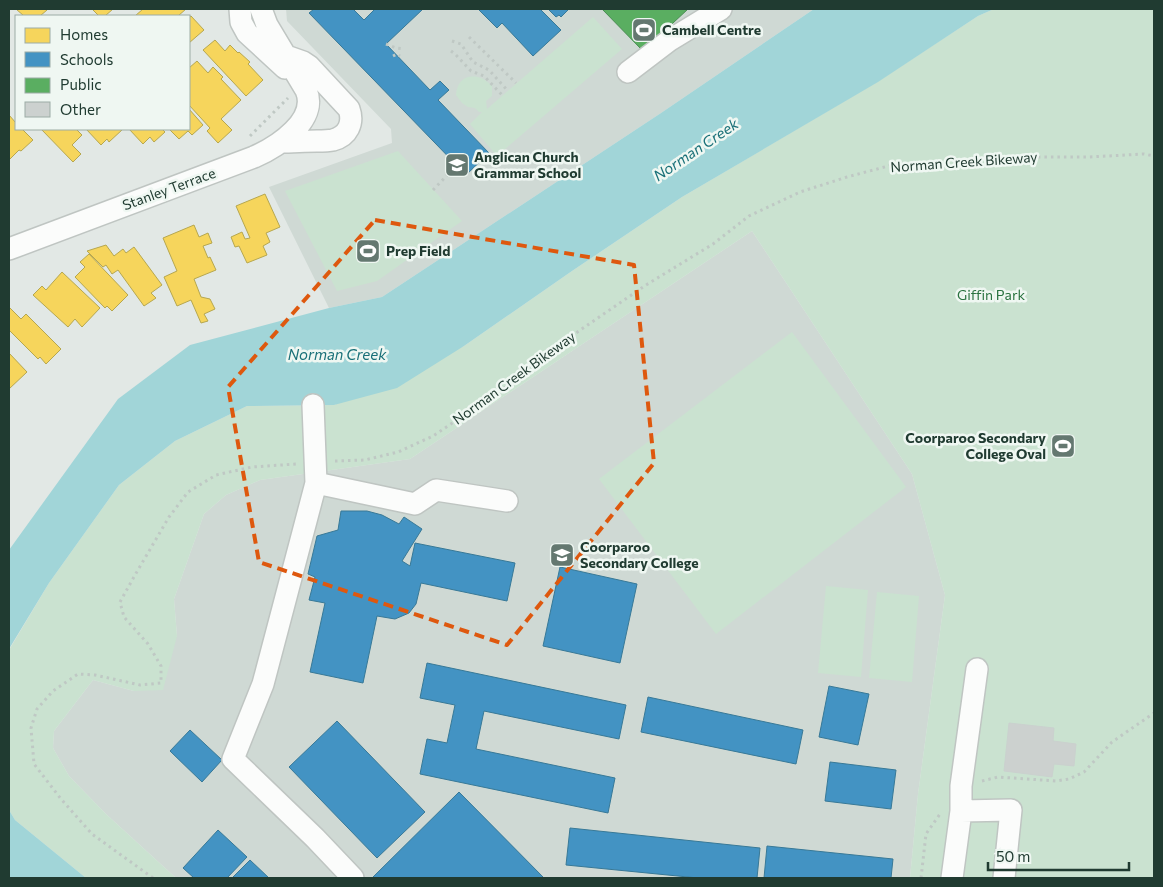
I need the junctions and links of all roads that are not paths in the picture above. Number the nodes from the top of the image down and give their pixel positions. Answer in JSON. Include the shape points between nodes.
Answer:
{"nodes":[{"id":1,"x":240,"y":9,"type":"edge"},
{"id":2,"x":261,"y":9,"type":"edge"},
{"id":3,"x":721,"y":9,"type":"edge"},
{"id":4,"x":286,"y":56,"type":"junction"},
{"id":5,"x":628,"y":72,"type":"dead end"},
{"id":6,"x":306,"y":94,"type":"junction"},
{"id":7,"x":281,"y":142,"type":"junction"},
{"id":8,"x":9,"y":248,"type":"edge"},
{"id":9,"x":313,"y":405,"type":"dead end"},
{"id":10,"x":315,"y":473,"type":"junction"},
{"id":11,"x":508,"y":501,"type":"dead end"},
{"id":12,"x":976,"y":669,"type":"dead end"},
{"id":13,"x":961,"y":811,"type":"junction"},
{"id":14,"x":354,"y":878,"type":"edge"},
{"id":15,"x":952,"y":878,"type":"edge"},
{"id":16,"x":1004,"y":878,"type":"edge"}],
"edges":[{"from":1,"to":6,"type":"street","via":[[241,22],[247,33]]},
{"from":2,"to":4,"type":"street","via":[[266,25]]},
{"from":3,"to":5,"type":"street","via":[[670,40]]},
{"from":4,"to":6,"type":"street"},
{"from":4,"to":7,"type":"street","via":[[309,66],[349,109],[351,122],[345,133],[333,140]]},
{"from":6,"to":7,"type":"street","name":"Stanley Terrace","via":[[308,110]]},
{"from":7,"to":8,"type":"street","name":"Stanley Terrace","via":[[254,157]]},
{"from":9,"to":10,"type":"street"},
{"from":10,"to":11,"type":"street","via":[[415,504],[436,490]]},
{"from":10,"to":14,"type":"street","via":[[262,684],[233,759]]},
{"from":12,"to":13,"type":"street","via":[[961,786]]},
{"from":13,"to":15,"type":"street"},
{"from":13,"to":16,"type":"street","via":[[1011,810]]}]}
